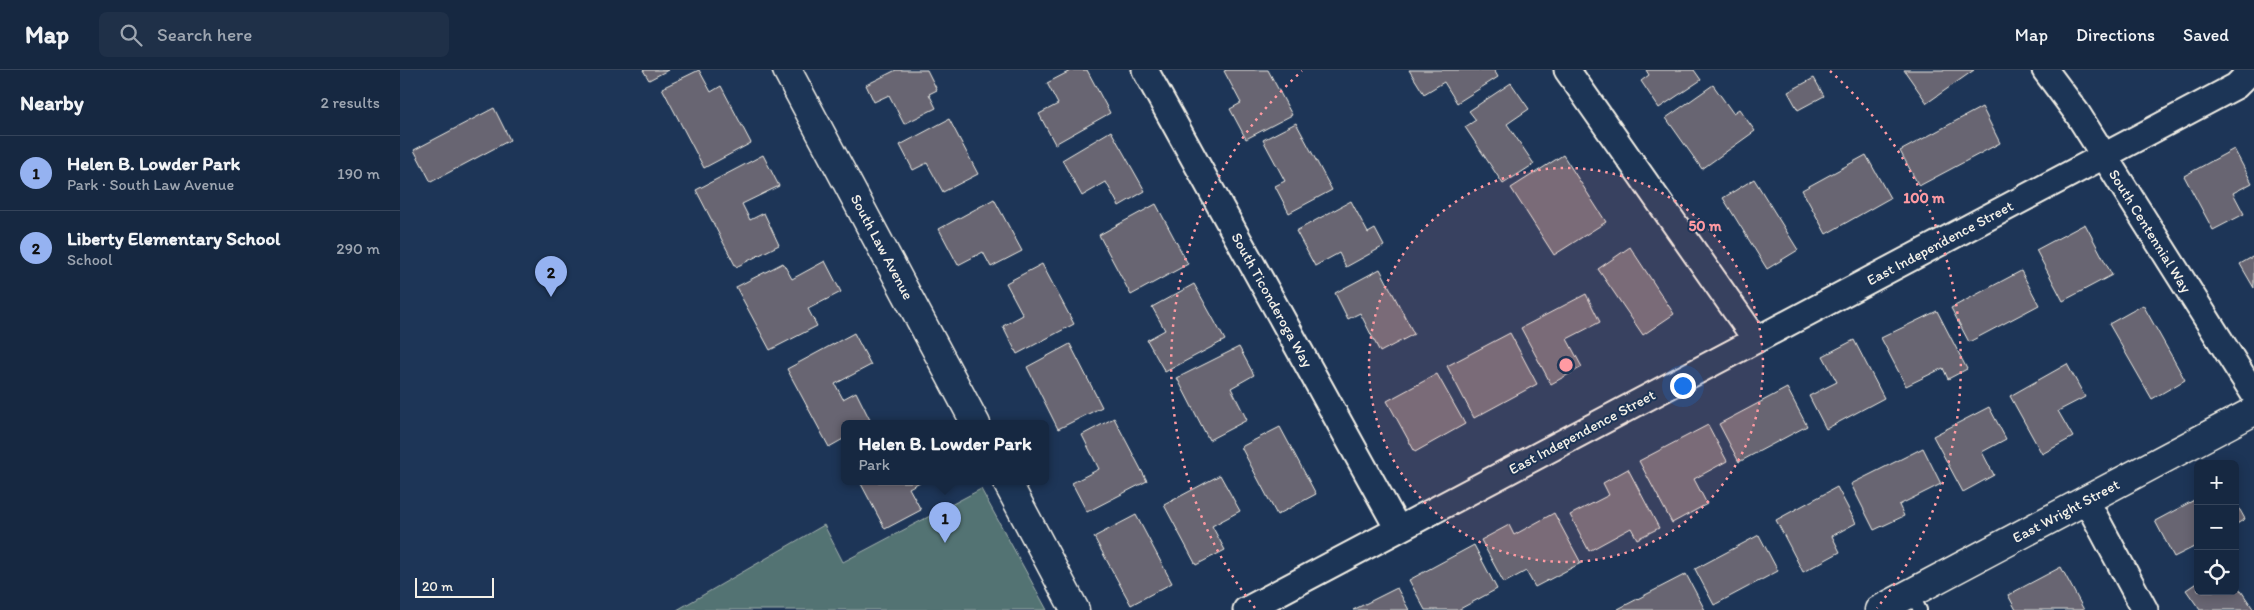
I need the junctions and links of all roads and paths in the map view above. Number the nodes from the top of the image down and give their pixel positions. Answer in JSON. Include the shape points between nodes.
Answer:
{"nodes":[{"id":1,"x":787,"y":70,"type":"edge"},
{"id":2,"x":1146,"y":70,"type":"edge"},
{"id":3,"x":1567,"y":70,"type":"edge"},
{"id":4,"x":2045,"y":70,"type":"edge"},
{"id":5,"x":2252,"y":70,"type":"edge"},
{"id":6,"x":2103,"y":156,"type":"junction"},
{"id":7,"x":1756,"y":340,"type":"junction"},
{"id":8,"x":2254,"y":394,"type":"edge"},
{"id":9,"x":2254,"y":411,"type":"edge"},
{"id":10,"x":974,"y":420,"type":"edge"},
{"id":11,"x":1009,"y":485,"type":"edge"},
{"id":12,"x":2086,"y":500,"type":"junction"},
{"id":13,"x":1398,"y":529,"type":"junction"},
{"id":14,"x":1916,"y":601,"type":"edge"},
{"id":15,"x":1076,"y":610,"type":"edge"},
{"id":16,"x":1246,"y":610,"type":"edge"},
{"id":17,"x":1879,"y":610,"type":"edge"},
{"id":18,"x":2145,"y":610,"type":"edge"}],
"edges":[{"from":1,"to":10,"type":"street","name":"South Law Avenue"},
{"from":2,"to":13,"type":"street","name":"South Ticonderoga Way"},
{"from":3,"to":7,"type":"street"},
{"from":4,"to":6,"type":"street","name":"South Centennial Way"},
{"from":5,"to":6,"type":"street","name":"East Independence Street","via":[[2236,86]]},
{"from":6,"to":7,"type":"street","name":"East Independence Street"},
{"from":6,"to":8,"type":"street","name":"South Centennial Way"},
{"from":7,"to":13,"type":"street","name":"East Independence Street"},
{"from":9,"to":12,"type":"street","name":"East Wright Street"},
{"from":11,"to":15,"type":"street"},
{"from":12,"to":14,"type":"street","name":"East Wright Street"},
{"from":12,"to":18,"type":"street"},
{"from":13,"to":16,"type":"street","name":"East Independence Street"},
{"from":14,"to":17,"type":"street","name":"East Wright Street"}]}
